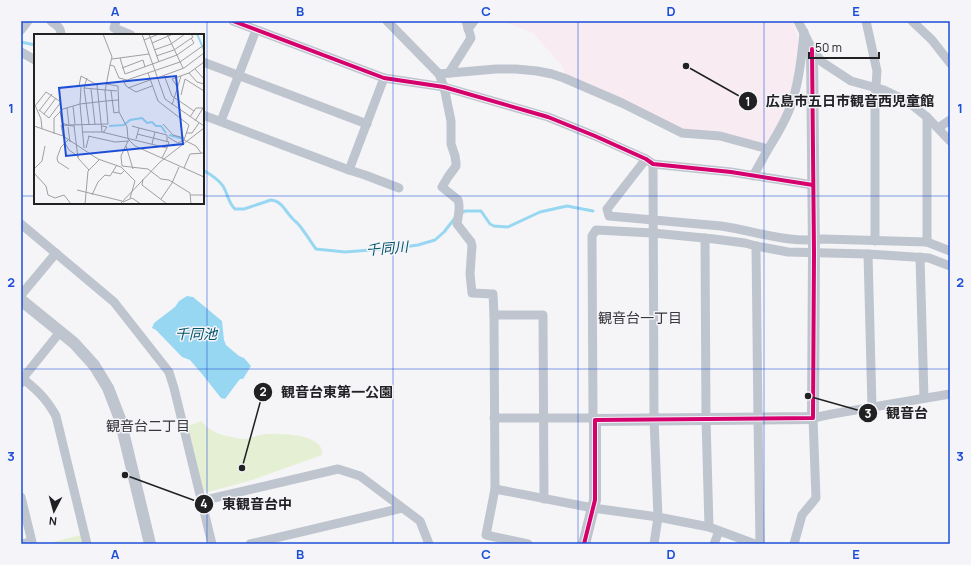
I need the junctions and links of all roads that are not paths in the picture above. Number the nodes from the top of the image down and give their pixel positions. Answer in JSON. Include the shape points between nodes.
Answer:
{"nodes":[{"id":1,"x":28,"y":21,"type":"edge"},
{"id":2,"x":51,"y":21,"type":"edge"},
{"id":3,"x":116,"y":21,"type":"edge"},
{"id":4,"x":233,"y":21,"type":"edge"},
{"id":5,"x":387,"y":21,"type":"edge"},
{"id":6,"x":474,"y":21,"type":"edge"},
{"id":7,"x":798,"y":21,"type":"edge"},
{"id":8,"x":866,"y":21,"type":"edge"},
{"id":9,"x":912,"y":21,"type":"edge"},
{"id":10,"x":467,"y":25,"type":"edge"},
{"id":11,"x":21,"y":30,"type":"edge"},
{"id":12,"x":256,"y":30,"type":"junction"},
{"id":13,"x":804,"y":31,"type":"junction"},
{"id":14,"x":61,"y":34,"type":"edge"},
{"id":15,"x":128,"y":34,"type":"edge"},
{"id":16,"x":812,"y":49,"type":"junction"},
{"id":17,"x":21,"y":52,"type":"edge"},
{"id":18,"x":34,"y":59,"type":"edge"},
{"id":19,"x":204,"y":62,"type":"edge"},
{"id":20,"x":950,"y":63,"type":"edge"},
{"id":21,"x":449,"y":73,"type":"junction"},
{"id":22,"x":439,"y":74,"type":"junction"},
{"id":23,"x":238,"y":76,"type":"junction"},
{"id":24,"x":384,"y":78,"type":"junction"},
{"id":25,"x":444,"y":87,"type":"junction"},
{"id":26,"x":876,"y":88,"type":"junction"},
{"id":27,"x":204,"y":115,"type":"edge"},
{"id":28,"x":926,"y":118,"type":"junction"},
{"id":29,"x":950,"y":120,"type":"edge"},
{"id":30,"x":221,"y":121,"type":"junction"},
{"id":31,"x":367,"y":124,"type":"junction"},
{"id":32,"x":938,"y":128,"type":"junction"},
{"id":33,"x":950,"y":141,"type":"edge"},
{"id":34,"x":768,"y":149,"type":"junction"},
{"id":35,"x":649,"y":162,"type":"junction"},
{"id":36,"x":349,"y":170,"type":"junction"},
{"id":37,"x":753,"y":176,"type":"junction"},
{"id":38,"x":813,"y":185,"type":"junction"},
{"id":39,"x":399,"y":188,"type":"dead end"},
{"id":40,"x":654,"y":220,"type":"junction"},
{"id":41,"x":21,"y":224,"type":"edge"},
{"id":42,"x":653,"y":233,"type":"junction"},
{"id":43,"x":705,"y":238,"type":"junction"},
{"id":44,"x":813,"y":241,"type":"junction"},
{"id":45,"x":875,"y":241,"type":"junction"},
{"id":46,"x":926,"y":242,"type":"junction"},
{"id":47,"x":756,"y":246,"type":"junction"},
{"id":48,"x":950,"y":251,"type":"edge"},
{"id":49,"x":56,"y":253,"type":"junction"},
{"id":50,"x":814,"y":253,"type":"junction"},
{"id":51,"x":868,"y":254,"type":"junction"},
{"id":52,"x":920,"y":257,"type":"junction"},
{"id":53,"x":950,"y":266,"type":"edge"},
{"id":54,"x":21,"y":295,"type":"edge"},
{"id":55,"x":21,"y":300,"type":"edge"},
{"id":56,"x":494,"y":315,"type":"junction"},
{"id":57,"x":60,"y":332,"type":"junction"},
{"id":58,"x":22,"y":379,"type":"edge"},
{"id":59,"x":950,"y":394,"type":"edge"},
{"id":60,"x":924,"y":398,"type":"junction"},
{"id":61,"x":872,"y":407,"type":"junction"},
{"id":62,"x":494,"y":418,"type":"junction"},
{"id":63,"x":543,"y":418,"type":"junction"},
{"id":64,"x":813,"y":418,"type":"junction"},
{"id":65,"x":654,"y":419,"type":"junction"},
{"id":66,"x":706,"y":419,"type":"junction"},
{"id":67,"x":758,"y":419,"type":"junction"},
{"id":68,"x":596,"y":420,"type":"junction"},
{"id":69,"x":495,"y":489,"type":"junction"},
{"id":70,"x":21,"y":497,"type":"edge"},
{"id":71,"x":544,"y":499,"type":"junction"},
{"id":72,"x":201,"y":501,"type":"junction"},
{"id":73,"x":402,"y":508,"type":"junction"},
{"id":74,"x":593,"y":508,"type":"junction"},
{"id":75,"x":658,"y":517,"type":"junction"},
{"id":76,"x":709,"y":527,"type":"junction"},
{"id":77,"x":719,"y":531,"type":"junction"},
{"id":78,"x":21,"y":544,"type":"edge"},
{"id":79,"x":87,"y":544,"type":"edge"},
{"id":80,"x":150,"y":544,"type":"edge"},
{"id":81,"x":212,"y":544,"type":"edge"},
{"id":82,"x":250,"y":544,"type":"edge"},
{"id":83,"x":429,"y":544,"type":"edge"},
{"id":84,"x":528,"y":544,"type":"edge"},
{"id":85,"x":584,"y":544,"type":"edge"},
{"id":86,"x":654,"y":544,"type":"edge"},
{"id":87,"x":714,"y":544,"type":"edge"},
{"id":88,"x":755,"y":544,"type":"edge"},
{"id":89,"x":760,"y":544,"type":"edge"},
{"id":90,"x":794,"y":544,"type":"edge"}],
"edges":[{"from":1,"to":11,"type":"street"},
{"from":2,"to":14,"type":"street","via":[[61,30]]},
{"from":3,"to":15,"type":"street","via":[[114,28]]},
{"from":4,"to":12,"type":"street"},
{"from":5,"to":22,"type":"street"},
{"from":6,"to":10,"type":"street"},
{"from":7,"to":13,"type":"street"},
{"from":8,"to":26,"type":"street","via":[[876,64]]},
{"from":9,"to":20,"type":"street","via":[[932,40]]},
{"from":10,"to":21,"type":"street","via":[[471,38]]},
{"from":12,"to":23,"type":"street"},
{"from":12,"to":24,"type":"street"},
{"from":13,"to":16,"type":"street"},
{"from":13,"to":34,"type":"street","via":[[795,95],[786,118]]},
{"from":16,"to":26,"type":"street","via":[[822,62],[841,75],[851,81]]},
{"from":16,"to":38,"type":"street"},
{"from":17,"to":18,"type":"street"},
{"from":19,"to":23,"type":"street"},
{"from":21,"to":22,"type":"street"},
{"from":21,"to":34,"type":"street","via":[[516,69],[552,74],[622,103],[682,132],[720,136]]},
{"from":22,"to":25,"type":"street"},
{"from":23,"to":30,"type":"street"},
{"from":23,"to":31,"type":"street"},
{"from":24,"to":25,"type":"street"},
{"from":24,"to":31,"type":"street"},
{"from":25,"to":35,"type":"street","via":[[548,117]]},
{"from":25,"to":56,"type":"street","via":[[456,166],[442,187],[458,200],[460,206],[457,224],[471,242],[472,293],[493,294]]},
{"from":26,"to":28,"type":"street","via":[[907,101]]},
{"from":26,"to":45,"type":"street"},
{"from":27,"to":30,"type":"street"},
{"from":28,"to":32,"type":"street"},
{"from":28,"to":46,"type":"street"},
{"from":29,"to":32,"type":"street"},
{"from":30,"to":36,"type":"street"},
{"from":31,"to":36,"type":"street"},
{"from":32,"to":33,"type":"street"},
{"from":34,"to":37,"type":"street"},
{"from":35,"to":37,"type":"street"},
{"from":35,"to":40,"type":"street"},
{"from":35,"to":40,"type":"street","via":[[607,209],[609,216]]},
{"from":36,"to":39,"type":"street"},
{"from":37,"to":38,"type":"street"},
{"from":38,"to":44,"type":"street"},
{"from":40,"to":42,"type":"street"},
{"from":40,"to":44,"type":"street","via":[[738,228],[783,238]]},
{"from":41,"to":49,"type":"street"},
{"from":42,"to":43,"type":"street"},
{"from":42,"to":65,"type":"street"},
{"from":42,"to":68,"type":"street","via":[[596,230],[592,236],[593,414]]},
{"from":43,"to":47,"type":"street"},
{"from":43,"to":66,"type":"street"},
{"from":44,"to":45,"type":"street"},
{"from":44,"to":50,"type":"street"},
{"from":45,"to":46,"type":"street"},
{"from":46,"to":48,"type":"street"},
{"from":47,"to":50,"type":"street","via":[[788,252]]},
{"from":47,"to":67,"type":"street"},
{"from":49,"to":54,"type":"street"},
{"from":49,"to":72,"type":"street","via":[[114,302],[169,372]]},
{"from":50,"to":51,"type":"street"},
{"from":50,"to":64,"type":"street"},
{"from":51,"to":52,"type":"street"},
{"from":51,"to":61,"type":"street"},
{"from":52,"to":53,"type":"street"},
{"from":52,"to":60,"type":"street"},
{"from":55,"to":57,"type":"street"},
{"from":56,"to":62,"type":"street"},
{"from":56,"to":63,"type":"street","via":[[543,315]]},
{"from":57,"to":58,"type":"street"},
{"from":57,"to":80,"type":"street","via":[[94,365],[108,388],[120,419]]},
{"from":58,"to":79,"type":"street","via":[[40,393],[56,416]]},
{"from":59,"to":60,"type":"street"},
{"from":60,"to":61,"type":"street"},
{"from":61,"to":64,"type":"street"},
{"from":62,"to":63,"type":"street"},
{"from":62,"to":69,"type":"street"},
{"from":63,"to":68,"type":"street"},
{"from":63,"to":71,"type":"street"},
{"from":64,"to":67,"type":"street"},
{"from":64,"to":90,"type":"street","via":[[816,498],[802,515]]},
{"from":65,"to":66,"type":"street"},
{"from":65,"to":68,"type":"street"},
{"from":65,"to":75,"type":"street"},
{"from":66,"to":67,"type":"street"},
{"from":66,"to":76,"type":"street"},
{"from":67,"to":89,"type":"street"},
{"from":68,"to":74,"type":"street"},
{"from":69,"to":71,"type":"street"},
{"from":69,"to":84,"type":"street","via":[[486,535]]},
{"from":70,"to":78,"type":"street","via":[[32,542]]},
{"from":71,"to":74,"type":"street"},
{"from":72,"to":73,"type":"street","via":[[338,469],[360,476]]},
{"from":72,"to":81,"type":"street"},
{"from":73,"to":82,"type":"street"},
{"from":73,"to":83,"type":"street","via":[[420,521]]},
{"from":74,"to":75,"type":"street"},
{"from":74,"to":85,"type":"street"},
{"from":75,"to":76,"type":"street"},
{"from":75,"to":86,"type":"street"},
{"from":76,"to":77,"type":"street"},
{"from":77,"to":87,"type":"street"},
{"from":77,"to":88,"type":"street"}]}
